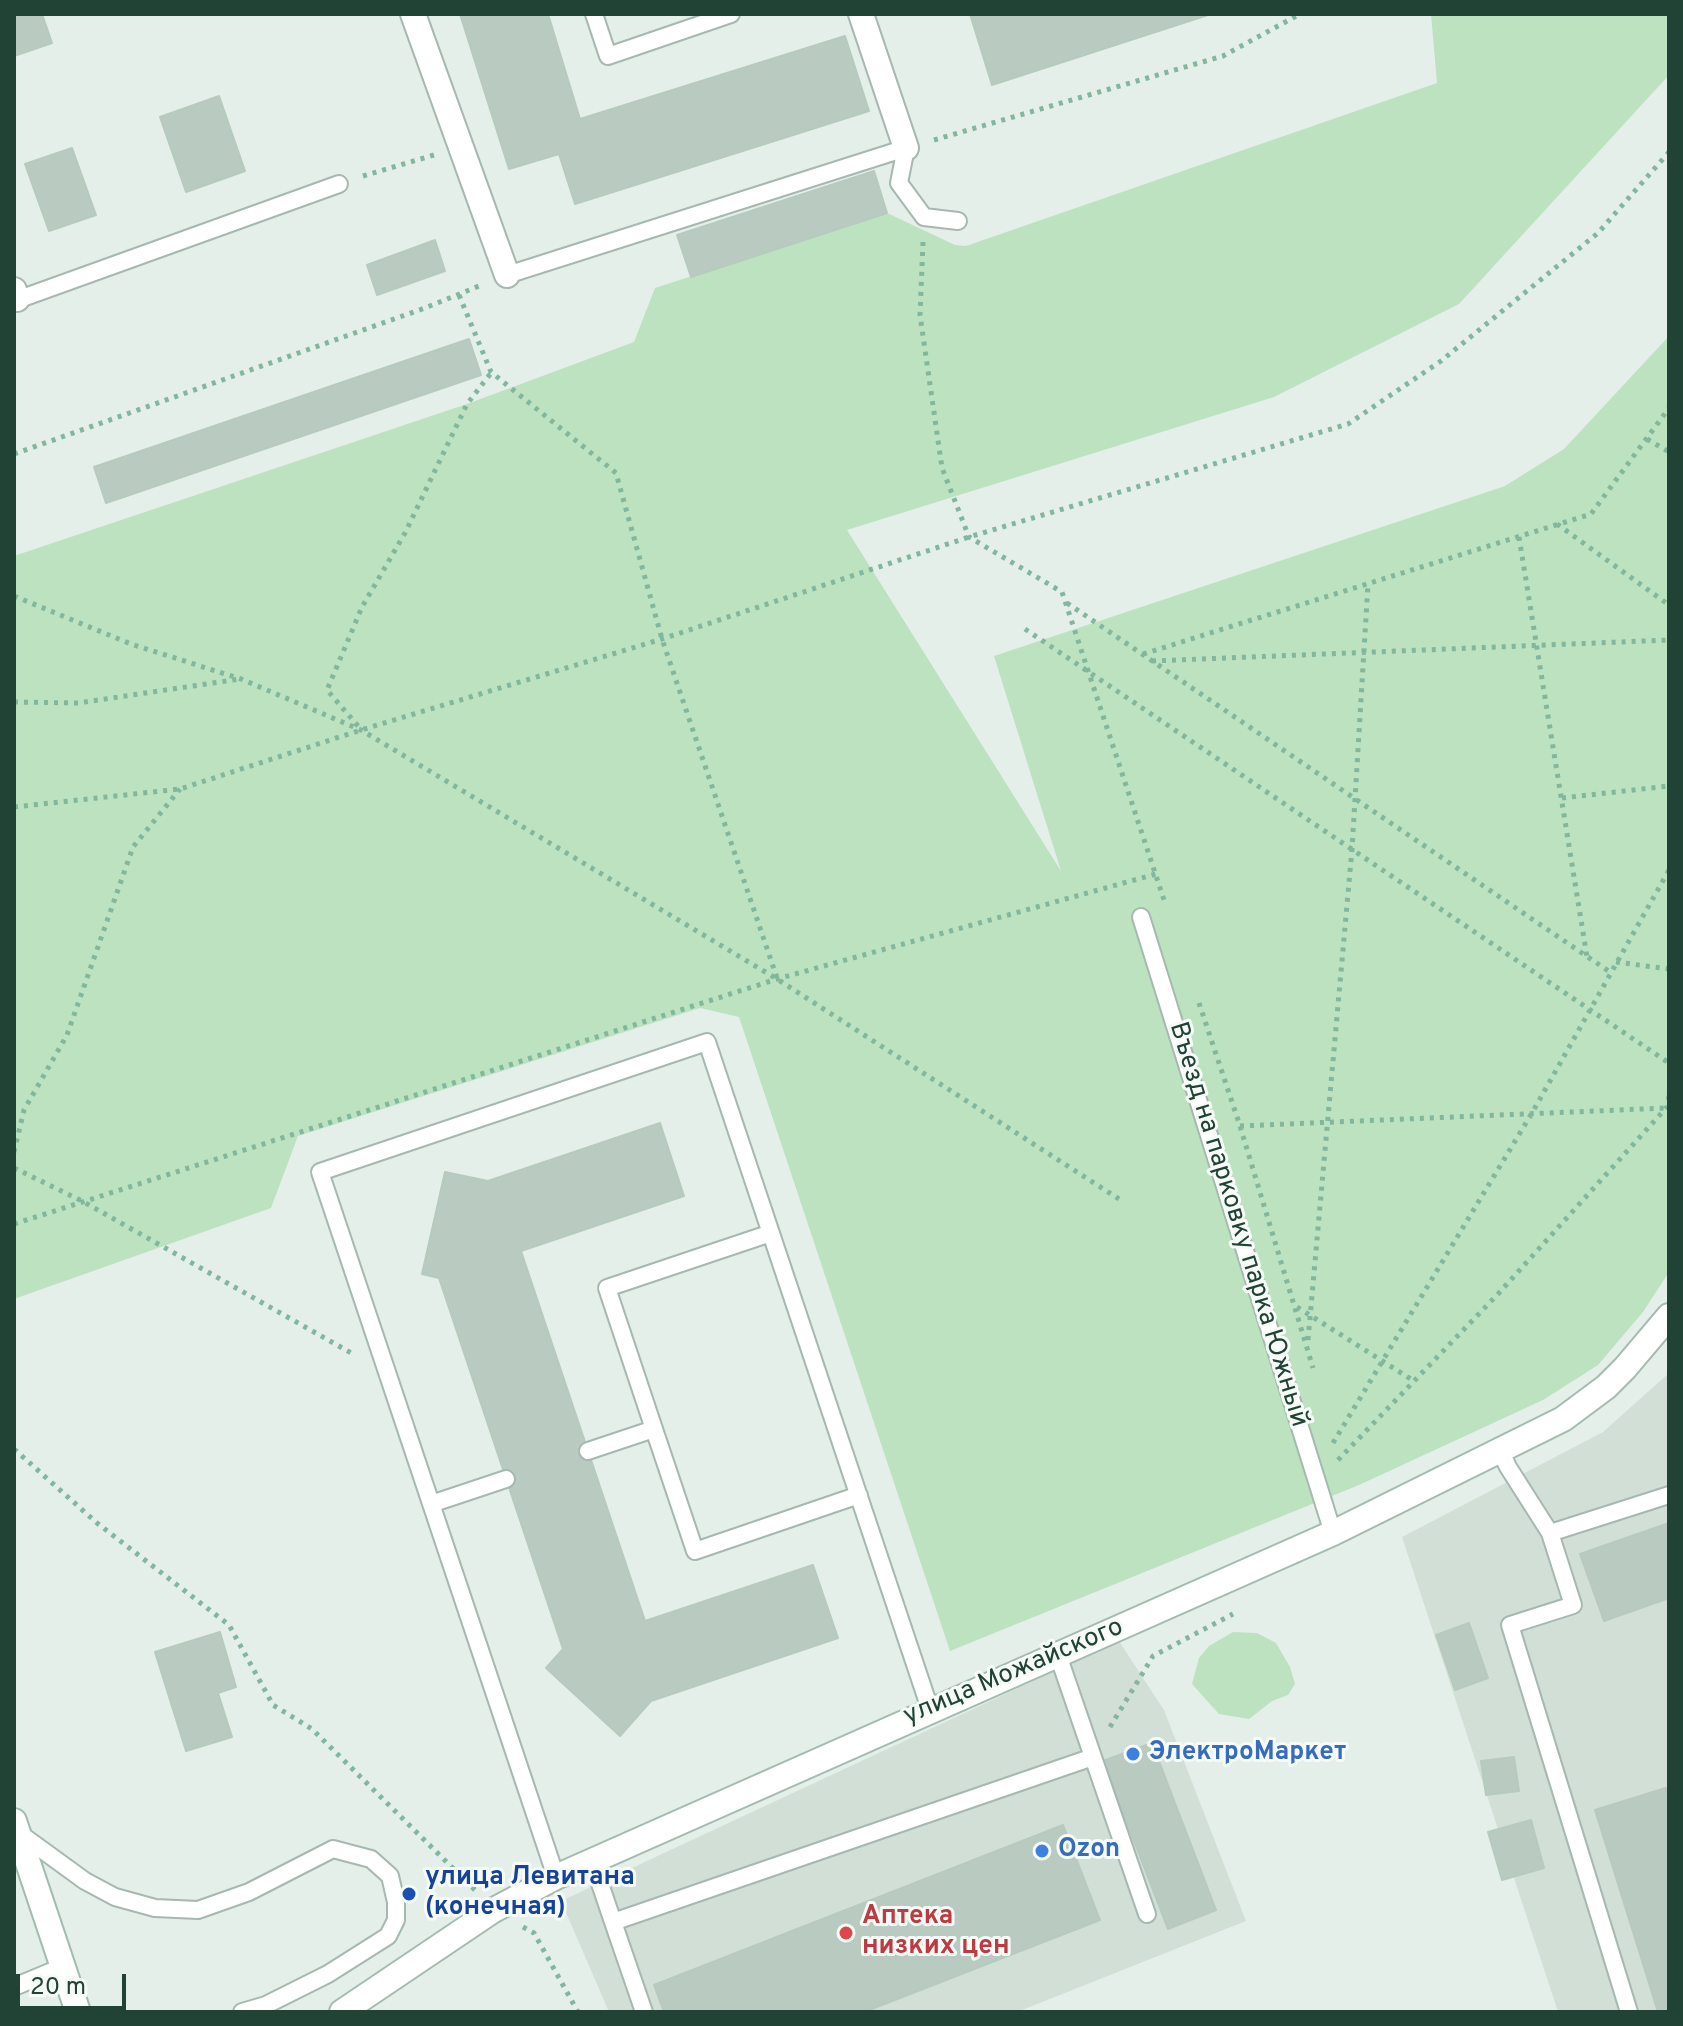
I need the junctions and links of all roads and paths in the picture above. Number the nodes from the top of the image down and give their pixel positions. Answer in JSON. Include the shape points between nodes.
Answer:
{"nodes":[{"id":1,"x":413,"y":14,"type":"edge"},
{"id":2,"x":594,"y":14,"type":"edge"},
{"id":3,"x":731,"y":14,"type":"edge"},
{"id":4,"x":861,"y":14,"type":"edge"},
{"id":5,"x":1300,"y":14,"type":"edge"},
{"id":6,"x":462,"y":147,"type":"junction"},
{"id":7,"x":906,"y":148,"type":"junction"},
{"id":8,"x":1669,"y":152,"type":"edge"},
{"id":9,"x":339,"y":184,"type":"joint"},
{"id":10,"x":924,"y":217,"type":"junction"},
{"id":11,"x":958,"y":221,"type":"dead end"},
{"id":12,"x":507,"y":275,"type":"junction"},
{"id":13,"x":459,"y":295,"type":"junction"},
{"id":14,"x":15,"y":297,"type":"edge"},
{"id":15,"x":491,"y":372,"type":"junction"},
{"id":16,"x":1669,"y":408,"type":"edge"},
{"id":17,"x":1647,"y":439,"type":"junction"},
{"id":18,"x":1669,"y":452,"type":"edge"},
{"id":19,"x":14,"y":454,"type":"edge"},
{"id":20,"x":1557,"y":524,"type":"junction"},
{"id":21,"x":969,"y":537,"type":"junction"},
{"id":22,"x":1519,"y":537,"type":"junction"},
{"id":23,"x":1368,"y":584,"type":"junction"},
{"id":24,"x":1062,"y":592,"type":"dead end"},
{"id":25,"x":14,"y":596,"type":"edge"},
{"id":26,"x":1066,"y":603,"type":"dead end"},
{"id":27,"x":1669,"y":605,"type":"edge"},
{"id":28,"x":1025,"y":629,"type":"dead end"},
{"id":29,"x":662,"y":639,"type":"junction"},
{"id":30,"x":1669,"y":640,"type":"edge"},
{"id":31,"x":1537,"y":646,"type":"junction"},
{"id":32,"x":1364,"y":653,"type":"junction"},
{"id":33,"x":1142,"y":654,"type":"junction"},
{"id":34,"x":1151,"y":661,"type":"junction"},
{"id":35,"x":241,"y":679,"type":"junction"},
{"id":36,"x":14,"y":702,"type":"edge"},
{"id":37,"x":361,"y":730,"type":"junction"},
{"id":38,"x":1669,"y":786,"type":"edge"},
{"id":39,"x":180,"y":789,"type":"junction"},
{"id":40,"x":1354,"y":798,"type":"junction"},
{"id":41,"x":1562,"y":798,"type":"junction"},
{"id":42,"x":14,"y":807,"type":"edge"},
{"id":43,"x":1352,"y":849,"type":"junction"},
{"id":44,"x":1669,"y":870,"type":"edge"},
{"id":45,"x":1156,"y":874,"type":"dead end"},
{"id":46,"x":1141,"y":917,"type":"dead end"},
{"id":47,"x":1587,"y":957,"type":"junction"},
{"id":48,"x":1616,"y":962,"type":"junction"},
{"id":49,"x":1669,"y":969,"type":"edge"},
{"id":50,"x":1610,"y":972,"type":"junction"},
{"id":51,"x":777,"y":979,"type":"junction"},
{"id":52,"x":1589,"y":1009,"type":"junction"},
{"id":53,"x":1669,"y":1063,"type":"edge"},
{"id":54,"x":1669,"y":1096,"type":"edge"},
{"id":55,"x":1667,"y":1107,"type":"junction"},
{"id":56,"x":1532,"y":1113,"type":"junction"},
{"id":57,"x":1327,"y":1122,"type":"junction"},
{"id":58,"x":1240,"y":1126,"type":"dead end"},
{"id":59,"x":14,"y":1152,"type":"edge"},
{"id":60,"x":14,"y":1168,"type":"edge"},
{"id":61,"x":1119,"y":1199,"type":"dead end"},
{"id":62,"x":82,"y":1201,"type":"junction"},
{"id":63,"x":14,"y":1224,"type":"edge"},
{"id":64,"x":771,"y":1233,"type":"junction"},
{"id":65,"x":1296,"y":1307,"type":"dead end"},
{"id":66,"x":1310,"y":1315,"type":"junction"},
{"id":67,"x":1669,"y":1316,"type":"edge"},
{"id":68,"x":1307,"y":1347,"type":"dead end"},
{"id":69,"x":1383,"y":1361,"type":"junction"},
{"id":70,"x":387,"y":1373,"type":"junction"},
{"id":71,"x":1414,"y":1381,"type":"junction"},
{"id":72,"x":654,"y":1429,"type":"junction"},
{"id":73,"x":1333,"y":1443,"type":"dead end"},
{"id":74,"x":14,"y":1449,"type":"edge"},
{"id":75,"x":588,"y":1451,"type":"dead end"},
{"id":76,"x":1501,"y":1452,"type":"junction"},
{"id":77,"x":1338,"y":1461,"type":"dead end"},
{"id":78,"x":506,"y":1479,"type":"dead end"},
{"id":79,"x":859,"y":1495,"type":"junction"},
{"id":80,"x":1669,"y":1495,"type":"edge"},
{"id":81,"x":431,"y":1504,"type":"junction"},
{"id":82,"x":1333,"y":1533,"type":"junction"},
{"id":83,"x":1550,"y":1533,"type":"junction"},
{"id":84,"x":1235,"y":1613,"type":"dead end"},
{"id":85,"x":1058,"y":1655,"type":"junction"},
{"id":86,"x":930,"y":1709,"type":"junction"},
{"id":87,"x":1093,"y":1757,"type":"junction"},
{"id":88,"x":16,"y":1827,"type":"edge"},
{"id":89,"x":592,"y":1860,"type":"junction"},
{"id":90,"x":556,"y":1877,"type":"junction"},
{"id":91,"x":474,"y":1889,"type":"dead end"},
{"id":92,"x":492,"y":1911,"type":"junction"},
{"id":93,"x":1147,"y":1914,"type":"dead end"},
{"id":94,"x":613,"y":1922,"type":"junction"},
{"id":95,"x":62,"y":1967,"type":"junction"},
{"id":96,"x":14,"y":1987,"type":"edge"},
{"id":97,"x":79,"y":2012,"type":"edge"},
{"id":98,"x":242,"y":2012,"type":"edge"},
{"id":99,"x":342,"y":2012,"type":"edge"},
{"id":100,"x":578,"y":2012,"type":"edge"},
{"id":101,"x":644,"y":2012,"type":"edge"},
{"id":102,"x":1629,"y":2012,"type":"edge"}],
"edges":[{"from":1,"to":6,"type":"main road"},
{"from":2,"to":3,"type":"lane","via":[[608,56]]},
{"from":4,"to":7,"type":"main road"},
{"from":5,"to":7,"type":"path","via":[[1223,56]]},
{"from":6,"to":9,"type":"path"},
{"from":6,"to":12,"type":"main road"},
{"from":7,"to":10,"type":"lane","via":[[899,183]]},
{"from":7,"to":12,"type":"lane"},
{"from":8,"to":21,"type":"path","via":[[1598,233],[1441,361],[1348,424]]},
{"from":9,"to":14,"type":"lane"},
{"from":10,"to":11,"type":"lane"},
{"from":10,"to":21,"type":"path","via":[[920,315],[942,468]]},
{"from":12,"to":13,"type":"path"},
{"from":13,"to":15,"type":"path"},
{"from":13,"to":19,"type":"path"},
{"from":15,"to":29,"type":"path","via":[[616,473]]},
{"from":15,"to":37,"type":"path","via":[[467,404],[405,533],[362,607],[327,690]]},
{"from":16,"to":17,"type":"path"},
{"from":17,"to":18,"type":"path"},
{"from":17,"to":20,"type":"path","via":[[1591,514]]},
{"from":20,"to":22,"type":"path"},
{"from":20,"to":27,"type":"path"},
{"from":21,"to":24,"type":"path"},
{"from":21,"to":29,"type":"path"},
{"from":22,"to":23,"type":"path"},
{"from":22,"to":31,"type":"path"},
{"from":23,"to":32,"type":"path"},
{"from":23,"to":33,"type":"path"},
{"from":25,"to":35,"type":"path","via":[[131,644]]},
{"from":26,"to":33,"type":"path"},
{"from":28,"to":43,"type":"path"},
{"from":29,"to":37,"type":"path"},
{"from":29,"to":51,"type":"path"},
{"from":30,"to":31,"type":"path"},
{"from":31,"to":32,"type":"path"},
{"from":31,"to":41,"type":"path"},
{"from":32,"to":34,"type":"path"},
{"from":32,"to":40,"type":"path"},
{"from":33,"to":34,"type":"path"},
{"from":34,"to":40,"type":"path"},
{"from":35,"to":36,"type":"path","via":[[78,703]]},
{"from":35,"to":37,"type":"path"},
{"from":37,"to":39,"type":"path"},
{"from":37,"to":51,"type":"path"},
{"from":38,"to":41,"type":"path"},
{"from":39,"to":42,"type":"path"},
{"from":39,"to":59,"type":"path","via":[[133,847],[67,1035],[24,1110]]},
{"from":40,"to":43,"type":"path"},
{"from":40,"to":47,"type":"path"},
{"from":41,"to":47,"type":"path"},
{"from":43,"to":52,"type":"path"},
{"from":43,"to":57,"type":"path"},
{"from":44,"to":48,"type":"path"},
{"from":45,"to":51,"type":"path"},
{"from":46,"to":82,"type":"lane","name":"Въезд на парковку парка Южный"},
{"from":47,"to":50,"type":"path"},
{"from":48,"to":49,"type":"path"},
{"from":48,"to":50,"type":"path"},
{"from":50,"to":52,"type":"path"},
{"from":51,"to":61,"type":"path"},
{"from":51,"to":62,"type":"path"},
{"from":52,"to":53,"type":"path"},
{"from":52,"to":56,"type":"path"},
{"from":54,"to":55,"type":"path"},
{"from":55,"to":56,"type":"path"},
{"from":55,"to":71,"type":"path"},
{"from":56,"to":57,"type":"path"},
{"from":56,"to":69,"type":"path"},
{"from":57,"to":58,"type":"path"},
{"from":57,"to":66,"type":"path"},
{"from":60,"to":62,"type":"path"},
{"from":62,"to":63,"type":"path"},
{"from":62,"to":70,"type":"path"},
{"from":64,"to":70,"type":"lane","via":[[707,1042],[320,1172]]},
{"from":64,"to":72,"type":"lane","via":[[607,1288]]},
{"from":64,"to":79,"type":"lane"},
{"from":65,"to":66,"type":"path"},
{"from":66,"to":68,"type":"path"},
{"from":66,"to":69,"type":"path"},
{"from":67,"to":76,"type":"main road","name":"улица Можайского","via":[[1625,1368],[1585,1404]]},
{"from":69,"to":71,"type":"path"},
{"from":69,"to":73,"type":"path"},
{"from":70,"to":81,"type":"lane"},
{"from":71,"to":77,"type":"path"},
{"from":72,"to":75,"type":"lane"},
{"from":72,"to":79,"type":"lane","via":[[695,1551]]},
{"from":74,"to":91,"type":"path","via":[[97,1523],[229,1625],[273,1705],[312,1729]]},
{"from":76,"to":82,"type":"main road","name":"улица Можайского"},
{"from":76,"to":83,"type":"lane"},
{"from":78,"to":81,"type":"lane"},
{"from":79,"to":86,"type":"lane"},
{"from":80,"to":83,"type":"lane"},
{"from":81,"to":90,"type":"lane"},
{"from":82,"to":85,"type":"main road","name":"улица Можайского"},
{"from":83,"to":102,"type":"lane","via":[[1573,1605],[1510,1625]]},
{"from":84,"to":87,"type":"path","via":[[1153,1656]]},
{"from":85,"to":86,"type":"main road","name":"улица Можайского"},
{"from":85,"to":87,"type":"lane"},
{"from":86,"to":89,"type":"main road","name":"улица Можайского"},
{"from":87,"to":93,"type":"lane"},
{"from":87,"to":94,"type":"lane"},
{"from":88,"to":95,"type":"main road"},
{"from":88,"to":98,"type":"lane","via":[[85,1881],[115,1897],[155,1908],[198,1910],[249,1892],[333,1849],[371,1859],[390,1876],[396,1920],[388,1936],[328,1974]]},
{"from":89,"to":90,"type":"main road","name":"улица Можайского"},
{"from":89,"to":94,"type":"lane"},
{"from":90,"to":92,"type":"main road","name":"улица Можайского"},
{"from":92,"to":99,"type":"main road","name":"улица Можайского"},
{"from":92,"to":100,"type":"path","via":[[534,1933]]},
{"from":94,"to":101,"type":"lane"},
{"from":95,"to":96,"type":"lane"},
{"from":95,"to":97,"type":"main road"}]}
